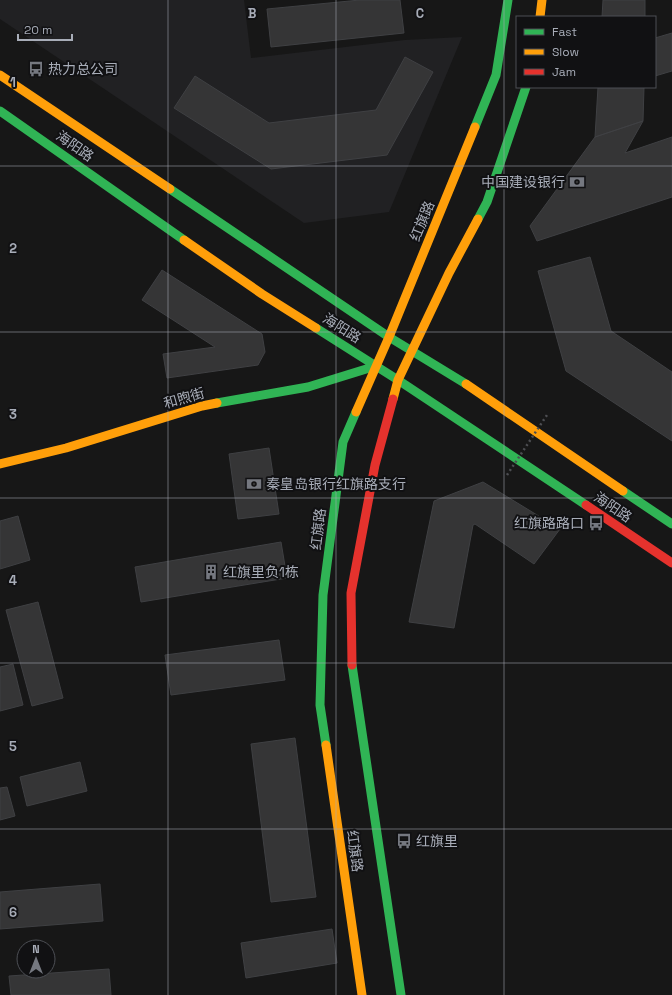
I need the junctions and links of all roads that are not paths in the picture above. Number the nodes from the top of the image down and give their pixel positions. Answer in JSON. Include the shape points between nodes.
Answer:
{"nodes":[{"id":1,"x":508,"y":0,"type":"edge"},
{"id":2,"x":542,"y":0,"type":"edge"},
{"id":3,"x":540,"y":16,"type":"edge"},
{"id":4,"x":0,"y":75,"type":"edge"},
{"id":5,"x":526,"y":88,"type":"edge"},
{"id":6,"x":0,"y":111,"type":"edge"},
{"id":7,"x":389,"y":338,"type":"junction"},
{"id":8,"x":411,"y":350,"type":"junction"},
{"id":9,"x":376,"y":366,"type":"junction"},
{"id":10,"x":398,"y":380,"type":"junction"},
{"id":11,"x":0,"y":464,"type":"edge"},
{"id":12,"x":672,"y":524,"type":"edge"},
{"id":13,"x":672,"y":563,"type":"edge"},
{"id":14,"x":362,"y":995,"type":"edge"},
{"id":15,"x":401,"y":995,"type":"edge"}],
"edges":[{"from":1,"to":7,"type":"main road","name":"红旗路","via":[[496,75]]},
{"from":2,"to":3,"type":"main road"},
{"from":4,"to":7,"type":"main road","name":"海阳路"},
{"from":5,"to":8,"type":"main road","via":[[487,202]]},
{"from":6,"to":9,"type":"main road","name":"海阳路","via":[[262,294]]},
{"from":7,"to":8,"type":"main road","name":"海阳路"},
{"from":7,"to":9,"type":"main road","name":"红旗路"},
{"from":8,"to":10,"type":"main road"},
{"from":8,"to":12,"type":"main road","name":"海阳路","via":[[456,377]]},
{"from":9,"to":10,"type":"main road","name":"海阳路"},
{"from":9,"to":11,"type":"main road","name":"和煦街","via":[[308,387],[202,406],[66,448]]},
{"from":9,"to":14,"type":"main road","name":"红旗路","via":[[343,442],[323,595],[320,705]]},
{"from":10,"to":13,"type":"main road","name":"海阳路"},
{"from":10,"to":15,"type":"main road","via":[[375,465],[351,593],[352,668]]}]}
